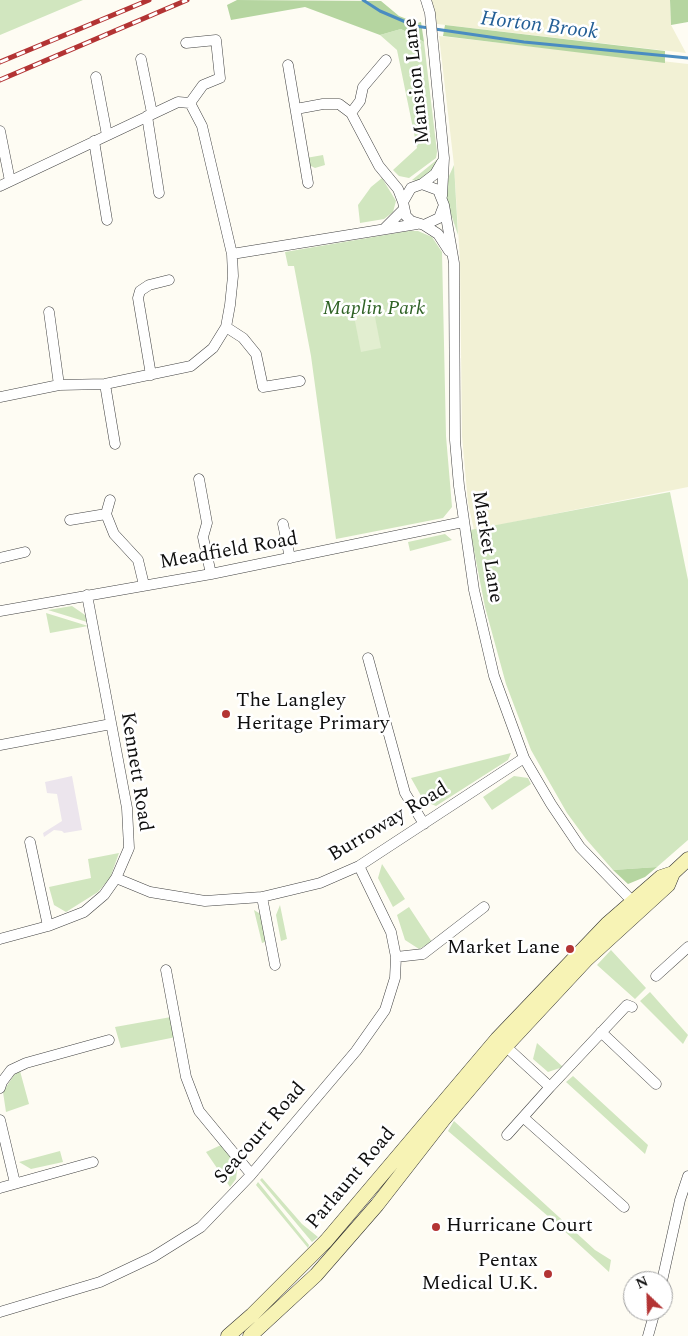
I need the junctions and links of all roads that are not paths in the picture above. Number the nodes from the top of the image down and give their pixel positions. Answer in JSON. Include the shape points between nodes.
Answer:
{"nodes":[{"id":1,"x":426,"y":0,"type":"edge"},
{"id":2,"x":186,"y":43,"type":"dead end"},
{"id":3,"x":141,"y":59,"type":"dead end"},
{"id":4,"x":386,"y":60,"type":"dead end"},
{"id":5,"x":288,"y":65,"type":"dead end"},
{"id":6,"x":96,"y":76,"type":"dead end"},
{"id":7,"x":190,"y":103,"type":"junction"},
{"id":8,"x":296,"y":109,"type":"junction"},
{"id":9,"x":351,"y":112,"type":"junction"},
{"id":10,"x":150,"y":115,"type":"junction"},
{"id":11,"x":0,"y":131,"type":"edge"},
{"id":12,"x":107,"y":135,"type":"junction"},
{"id":13,"x":94,"y":141,"type":"junction"},
{"id":14,"x":444,"y":158,"type":"junction"},
{"id":15,"x":392,"y":180,"type":"junction"},
{"id":16,"x":10,"y":181,"type":"junction"},
{"id":17,"x":308,"y":183,"type":"dead end"},
{"id":18,"x":422,"y":184,"type":"junction"},
{"id":19,"x":0,"y":186,"type":"edge"},
{"id":20,"x":411,"y":188,"type":"junction"},
{"id":21,"x":159,"y":193,"type":"dead end"},
{"id":22,"x":443,"y":200,"type":"junction"},
{"id":23,"x":403,"y":206,"type":"junction"},
{"id":24,"x":107,"y":220,"type":"dead end"},
{"id":25,"x":421,"y":225,"type":"junction"},
{"id":26,"x":383,"y":230,"type":"junction"},
{"id":27,"x":232,"y":254,"type":"junction"},
{"id":28,"x":454,"y":263,"type":"junction"},
{"id":29,"x":169,"y":280,"type":"dead end"},
{"id":30,"x":49,"y":312,"type":"dead end"},
{"id":31,"x":226,"y":327,"type":"junction"},
{"id":32,"x":151,"y":375,"type":"junction"},
{"id":33,"x":300,"y":381,"type":"dead end"},
{"id":34,"x":105,"y":384,"type":"junction"},
{"id":35,"x":59,"y":385,"type":"junction"},
{"id":36,"x":0,"y":397,"type":"edge"},
{"id":37,"x":114,"y":444,"type":"dead end"},
{"id":38,"x":199,"y":479,"type":"dead end"},
{"id":39,"x":110,"y":500,"type":"dead end"},
{"id":40,"x":106,"y":514,"type":"junction"},
{"id":41,"x":70,"y":520,"type":"dead end"},
{"id":42,"x":463,"y":522,"type":"junction"},
{"id":43,"x":283,"y":524,"type":"dead end"},
{"id":44,"x":25,"y":552,"type":"dead end"},
{"id":45,"x":0,"y":558,"type":"edge"},
{"id":46,"x":290,"y":558,"type":"junction"},
{"id":47,"x":211,"y":574,"type":"junction"},
{"id":48,"x":144,"y":585,"type":"junction"},
{"id":49,"x":88,"y":595,"type":"junction"},
{"id":50,"x":0,"y":611,"type":"edge"},
{"id":51,"x":368,"y":658,"type":"dead end"},
{"id":52,"x":111,"y":724,"type":"junction"},
{"id":53,"x":0,"y":745,"type":"edge"},
{"id":54,"x":524,"y":758,"type":"junction"},
{"id":55,"x":424,"y":824,"type":"junction"},
{"id":56,"x":30,"y":842,"type":"dead end"},
{"id":57,"x":688,"y":859,"type":"edge"},
{"id":58,"x":359,"y":866,"type":"junction"},
{"id":59,"x":116,"y":878,"type":"junction"},
{"id":60,"x":262,"y":897,"type":"junction"},
{"id":61,"x":636,"y":905,"type":"junction"},
{"id":62,"x":484,"y":907,"type":"dead end"},
{"id":63,"x":48,"y":926,"type":"junction"},
{"id":64,"x":0,"y":939,"type":"edge"},
{"id":65,"x":687,"y":950,"type":"edge"},
{"id":66,"x":396,"y":957,"type":"junction"},
{"id":67,"x":276,"y":965,"type":"dead end"},
{"id":68,"x":166,"y":970,"type":"dead end"},
{"id":69,"x":656,"y":976,"type":"dead end"},
{"id":70,"x":632,"y":1006,"type":"dead end"},
{"id":71,"x":601,"y":1032,"type":"junction"},
{"id":72,"x":109,"y":1040,"type":"dead end"},
{"id":73,"x":502,"y":1043,"type":"junction"},
{"id":74,"x":656,"y":1084,"type":"dead end"},
{"id":75,"x":550,"y":1087,"type":"junction"},
{"id":76,"x":0,"y":1088,"type":"edge"},
{"id":77,"x":524,"y":1118,"type":"junction"},
{"id":78,"x":0,"y":1120,"type":"edge"},
{"id":79,"x":507,"y":1136,"type":"dead end"},
{"id":80,"x":93,"y":1162,"type":"dead end"},
{"id":81,"x":251,"y":1174,"type":"junction"},
{"id":82,"x":688,"y":1176,"type":"edge"},
{"id":83,"x":15,"y":1183,"type":"junction"},
{"id":84,"x":0,"y":1188,"type":"edge"},
{"id":85,"x":684,"y":1201,"type":"edge"},
{"id":86,"x":624,"y":1206,"type":"dead end"},
{"id":87,"x":665,"y":1271,"type":"edge"},
{"id":88,"x":0,"y":1312,"type":"edge"},
{"id":89,"x":652,"y":1321,"type":"edge"},
{"id":90,"x":228,"y":1336,"type":"edge"},
{"id":91,"x":250,"y":1336,"type":"edge"},
{"id":92,"x":648,"y":1336,"type":"edge"}],
"edges":[{"from":1,"to":14,"type":"street","name":"Mansion Lane","via":[[430,13]]},
{"from":2,"to":7,"type":"street","via":[[216,40],[220,78],[203,85]]},
{"from":3,"to":10,"type":"street"},
{"from":4,"to":9,"type":"street","via":[[363,87],[360,101]]},
{"from":5,"to":8,"type":"street"},
{"from":6,"to":12,"type":"street"},
{"from":7,"to":10,"type":"street","via":[[178,102]]},
{"from":7,"to":27,"type":"street","via":[[202,126]]},
{"from":8,"to":9,"type":"street","via":[[339,104]]},
{"from":8,"to":17,"type":"street"},
{"from":9,"to":15,"type":"street","via":[[379,166]]},
{"from":10,"to":12,"type":"street"},
{"from":10,"to":21,"type":"street"},
{"from":11,"to":16,"type":"street"},
{"from":12,"to":13,"type":"street"},
{"from":13,"to":16,"type":"street"},
{"from":13,"to":24,"type":"street"},
{"from":14,"to":18,"type":"street","name":"Mansion Lane","via":[[435,174]]},
{"from":14,"to":22,"type":"street","name":"Mansion Lane"},
{"from":15,"to":20,"type":"street"},
{"from":15,"to":23,"type":"street"},
{"from":16,"to":19,"type":"street"},
{"from":18,"to":20,"type":"street","name":"Mansion Lane"},
{"from":18,"to":22,"type":"street","via":[[430,185]]},
{"from":20,"to":23,"type":"street"},
{"from":22,"to":25,"type":"street","via":[[439,218]]},
{"from":22,"to":28,"type":"street","name":"Mansion Lane"},
{"from":23,"to":25,"type":"street","via":[[406,216]]},
{"from":23,"to":26,"type":"street"},
{"from":25,"to":26,"type":"street"},
{"from":25,"to":28,"type":"street","via":[[438,234],[447,244]]},
{"from":26,"to":27,"type":"street"},
{"from":27,"to":31,"type":"street"},
{"from":28,"to":42,"type":"street","name":"Market Lane","via":[[455,440]]},
{"from":29,"to":32,"type":"street","via":[[149,285],[140,291],[138,298]]},
{"from":30,"to":35,"type":"street"},
{"from":31,"to":32,"type":"street","via":[[213,348],[191,366]]},
{"from":31,"to":33,"type":"street","via":[[243,338],[256,354],[264,387]]},
{"from":32,"to":34,"type":"street"},
{"from":34,"to":35,"type":"street"},
{"from":34,"to":37,"type":"street"},
{"from":35,"to":36,"type":"street"},
{"from":38,"to":47,"type":"street","via":[[207,523],[203,537]]},
{"from":39,"to":40,"type":"street"},
{"from":40,"to":41,"type":"street"},
{"from":40,"to":48,"type":"street","via":[[114,534],[138,560]]},
{"from":42,"to":46,"type":"street","name":"Meadfield Road"},
{"from":42,"to":54,"type":"street","name":"Market Lane","via":[[474,590],[494,676]]},
{"from":43,"to":46,"type":"street"},
{"from":44,"to":45,"type":"street"},
{"from":46,"to":47,"type":"street","name":"Meadfield Road"},
{"from":47,"to":48,"type":"street","name":"Meadfield Road"},
{"from":48,"to":49,"type":"street","name":"Meadfield Road"},
{"from":49,"to":50,"type":"street","name":"Meadfield Road"},
{"from":49,"to":52,"type":"street","name":"Kennett Road"},
{"from":51,"to":55,"type":"street","via":[[405,792]]},
{"from":52,"to":53,"type":"street"},
{"from":52,"to":59,"type":"street","name":"Kennett Road","via":[[127,808],[129,848]]},
{"from":54,"to":55,"type":"street","name":"Burroway Road"},
{"from":54,"to":61,"type":"street","name":"Market Lane","via":[[580,847]]},
{"from":55,"to":58,"type":"street","name":"Burroway Road"},
{"from":56,"to":63,"type":"street"},
{"from":57,"to":61,"type":"street","name":"Parlaunt Road","via":[[673,873],[668,885]]},
{"from":58,"to":60,"type":"street","name":"Burroway Road","via":[[320,884]]},
{"from":58,"to":66,"type":"street","name":"Seacourt Road","via":[[391,932]]},
{"from":59,"to":60,"type":"street","name":"Burroway Road","via":[[150,892],[204,901]]},
{"from":59,"to":63,"type":"street","name":"Kennett Road","via":[[104,895],[84,912]]},
{"from":60,"to":67,"type":"street"},
{"from":61,"to":73,"type":"street","name":"Parlaunt Road"},
{"from":62,"to":66,"type":"street","via":[[423,954]]},
{"from":63,"to":64,"type":"street","name":"Kennett Road"},
{"from":65,"to":69,"type":"street"},
{"from":66,"to":81,"type":"street","name":"Seacourt Road","via":[[395,978],[385,1010],[356,1051]]},
{"from":68,"to":81,"type":"street","via":[[186,1077],[200,1110]]},
{"from":70,"to":71,"type":"street","via":[[627,1004]]},
{"from":71,"to":74,"type":"street"},
{"from":71,"to":75,"type":"street"},
{"from":72,"to":76,"type":"street","via":[[26,1063],[11,1070]]},
{"from":73,"to":75,"type":"street"},
{"from":73,"to":90,"type":"street","name":"Parlaunt Road","via":[[326,1241]]},
{"from":73,"to":91,"type":"street","name":"Parlaunt Road","via":[[377,1205],[322,1268]]},
{"from":75,"to":77,"type":"street"},
{"from":77,"to":79,"type":"street"},
{"from":77,"to":86,"type":"street"},
{"from":78,"to":83,"type":"street"},
{"from":80,"to":83,"type":"street"},
{"from":81,"to":88,"type":"street","name":"Seacourt Road","via":[[201,1226],[153,1257],[100,1282]]},
{"from":82,"to":85,"type":"street"},
{"from":83,"to":84,"type":"street"},
{"from":85,"to":87,"type":"street"},
{"from":89,"to":92,"type":"street"}]}
